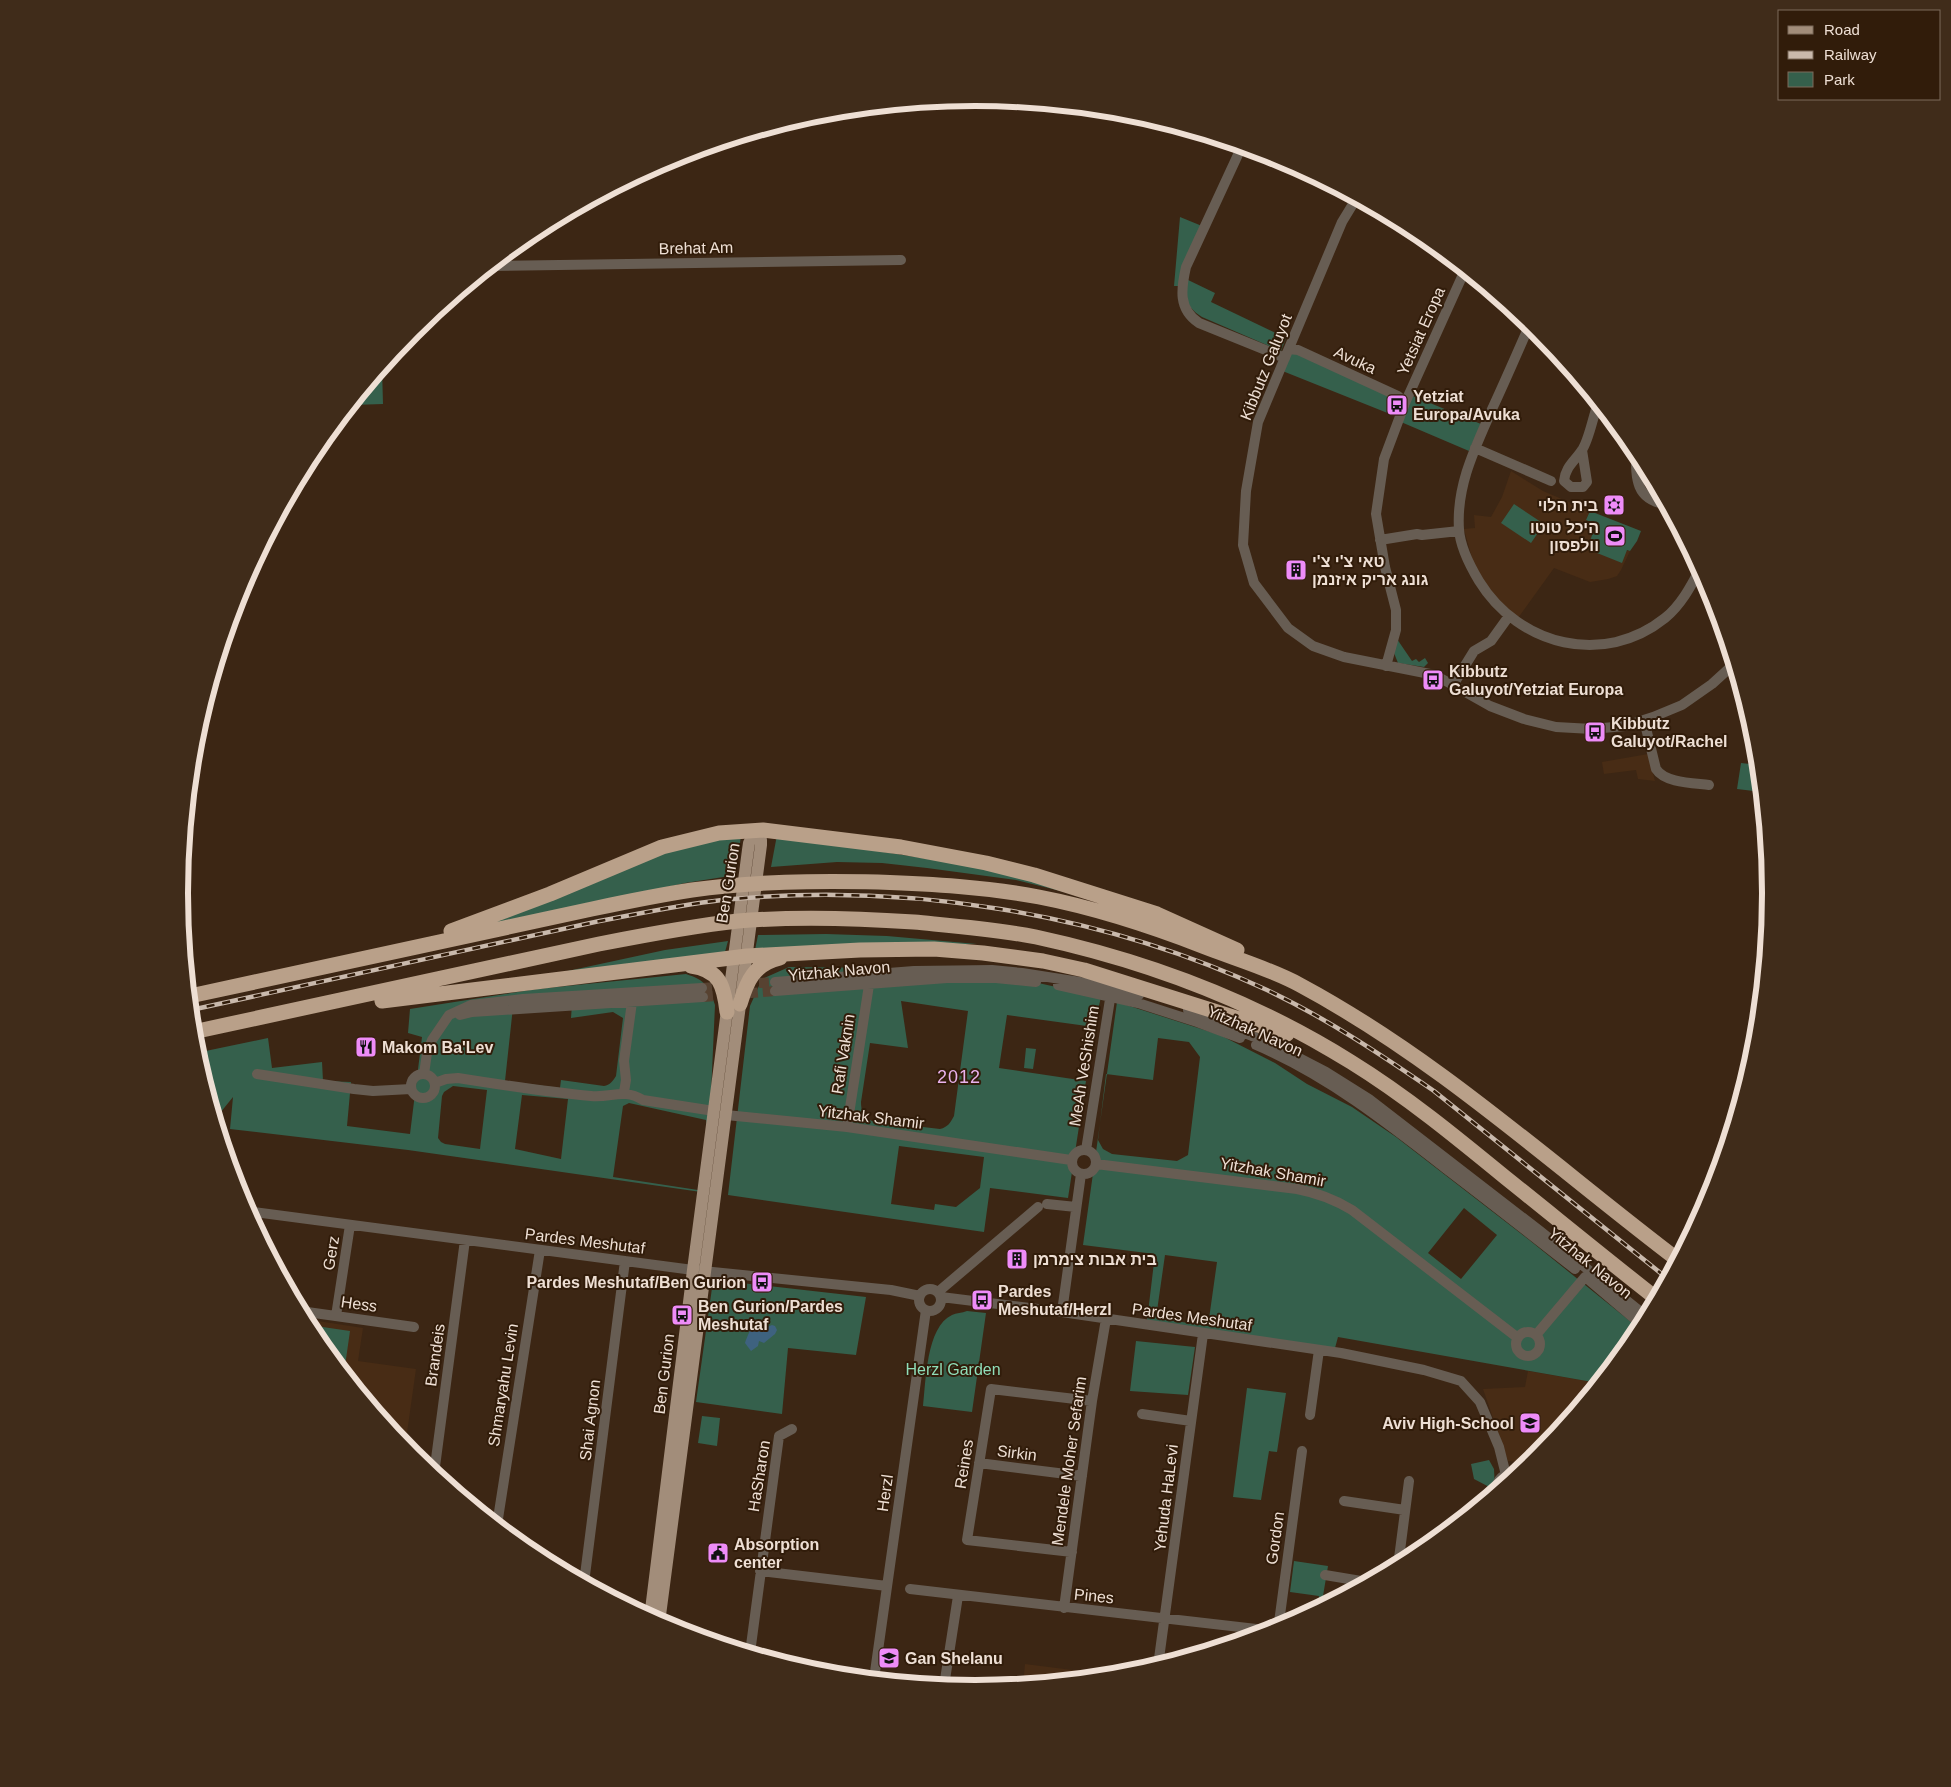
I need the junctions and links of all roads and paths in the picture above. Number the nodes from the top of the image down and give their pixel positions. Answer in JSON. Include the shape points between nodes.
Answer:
{"nodes":[{"id":1,"x":1239,"y":152,"type":"edge"},
{"id":2,"x":1353,"y":203,"type":"edge"},
{"id":3,"x":901,"y":260,"type":"dead end"},
{"id":4,"x":500,"y":266,"type":"edge"},
{"id":5,"x":1463,"y":275,"type":"edge"},
{"id":6,"x":1527,"y":332,"type":"edge"},
{"id":7,"x":1287,"y":354,"type":"junction"},
{"id":8,"x":1405,"y":403,"type":"junction"},
{"id":9,"x":1596,"y":409,"type":"edge"},
{"id":10,"x":1475,"y":448,"type":"junction"},
{"id":11,"x":1582,"y":450,"type":"dead end"},
{"id":12,"x":1636,"y":466,"type":"edge"},
{"id":13,"x":1551,"y":481,"type":"dead end"},
{"id":14,"x":1658,"y":502,"type":"edge"},
{"id":15,"x":1459,"y":531,"type":"junction"},
{"id":16,"x":1380,"y":540,"type":"junction"},
{"id":17,"x":1696,"y":576,"type":"edge"},
{"id":18,"x":1510,"y":616,"type":"junction"},
{"id":19,"x":1386,"y":666,"type":"junction"},
{"id":20,"x":1729,"y":668,"type":"edge"},
{"id":21,"x":1453,"y":685,"type":"junction"},
{"id":22,"x":1644,"y":720,"type":"junction"},
{"id":23,"x":1709,"y":785,"type":"dead end"},
{"id":24,"x":756,"y":830,"type":"junction"},
{"id":25,"x":816,"y":951,"type":"junction"},
{"id":26,"x":741,"y":954,"type":"junction"},
{"id":27,"x":657,"y":967,"type":"junction"},
{"id":28,"x":1297,"y":983,"type":"junction"},
{"id":29,"x":869,"y":985,"type":"junction"},
{"id":30,"x":226,"y":988,"type":"junction"},
{"id":31,"x":1111,"y":992,"type":"junction"},
{"id":32,"x":195,"y":995,"type":"edge"},
{"id":33,"x":632,"y":1002,"type":"junction"},
{"id":34,"x":740,"y":1004,"type":"junction"},
{"id":35,"x":287,"y":1012,"type":"junction"},
{"id":36,"x":726,"y":1012,"type":"junction"},
{"id":37,"x":440,"y":1028,"type":"junction"},
{"id":38,"x":200,"y":1030,"type":"edge"},
{"id":39,"x":1324,"y":1046,"type":"junction"},
{"id":40,"x":257,"y":1074,"type":"dead end"},
{"id":41,"x":424,"y":1074,"type":"junction"},
{"id":42,"x":435,"y":1083,"type":"junction"},
{"id":43,"x":411,"y":1089,"type":"junction"},
{"id":44,"x":624,"y":1092,"type":"junction"},
{"id":45,"x":720,"y":1113,"type":"junction"},
{"id":46,"x":847,"y":1127,"type":"junction"},
{"id":47,"x":1086,"y":1150,"type":"junction"},
{"id":48,"x":1072,"y":1160,"type":"junction"},
{"id":49,"x":1096,"y":1164,"type":"junction"},
{"id":50,"x":1082,"y":1174,"type":"junction"},
{"id":51,"x":1076,"y":1207,"type":"junction"},
{"id":52,"x":256,"y":1212,"type":"edge"},
{"id":53,"x":350,"y":1225,"type":"junction"},
{"id":54,"x":465,"y":1240,"type":"junction"},
{"id":55,"x":540,"y":1250,"type":"junction"},
{"id":56,"x":1674,"y":1257,"type":"edge"},
{"id":57,"x":625,"y":1261,"type":"junction"},
{"id":58,"x":699,"y":1271,"type":"junction"},
{"id":59,"x":1585,"y":1277,"type":"junction"},
{"id":60,"x":940,"y":1295,"type":"junction"},
{"id":61,"x":1652,"y":1295,"type":"edge"},
{"id":62,"x":920,"y":1296,"type":"junction"},
{"id":63,"x":926,"y":1310,"type":"junction"},
{"id":64,"x":310,"y":1312,"type":"edge"},
{"id":65,"x":1062,"y":1312,"type":"junction"},
{"id":66,"x":1641,"y":1313,"type":"edge"},
{"id":67,"x":336,"y":1316,"type":"junction"},
{"id":68,"x":1106,"y":1319,"type":"junction"},
{"id":69,"x":1636,"y":1320,"type":"edge"},
{"id":70,"x":414,"y":1327,"type":"dead end"},
{"id":71,"x":1203,"y":1334,"type":"junction"},
{"id":72,"x":1536,"y":1335,"type":"junction"},
{"id":73,"x":1518,"y":1338,"type":"junction"},
{"id":74,"x":1319,"y":1350,"type":"junction"},
{"id":75,"x":1092,"y":1401,"type":"junction"},
{"id":76,"x":1142,"y":1414,"type":"dead end"},
{"id":77,"x":1310,"y":1415,"type":"dead end"},
{"id":78,"x":1191,"y":1421,"type":"junction"},
{"id":79,"x":792,"y":1430,"type":"dead end"},
{"id":80,"x":1302,"y":1451,"type":"dead end"},
{"id":81,"x":979,"y":1463,"type":"junction"},
{"id":82,"x":435,"y":1465,"type":"edge"},
{"id":83,"x":1509,"y":1471,"type":"edge"},
{"id":84,"x":1082,"y":1476,"type":"junction"},
{"id":85,"x":1409,"y":1482,"type":"dead end"},
{"id":86,"x":1344,"y":1501,"type":"dead end"},
{"id":87,"x":1405,"y":1510,"type":"junction"},
{"id":88,"x":498,"y":1519,"type":"edge"},
{"id":89,"x":1072,"y":1552,"type":"junction"},
{"id":90,"x":1399,"y":1556,"type":"edge"},
{"id":91,"x":760,"y":1570,"type":"junction"},
{"id":92,"x":1325,"y":1575,"type":"dead end"},
{"id":93,"x":585,"y":1577,"type":"edge"},
{"id":94,"x":1359,"y":1581,"type":"edge"},
{"id":95,"x":887,"y":1586,"type":"junction"},
{"id":96,"x":910,"y":1589,"type":"dead end"},
{"id":97,"x":958,"y":1596,"type":"junction"},
{"id":98,"x":1064,"y":1608,"type":"junction"},
{"id":99,"x":651,"y":1611,"type":"edge"},
{"id":100,"x":661,"y":1615,"type":"edge"},
{"id":101,"x":1164,"y":1618,"type":"junction"},
{"id":102,"x":1279,"y":1620,"type":"edge"},
{"id":103,"x":1256,"y":1629,"type":"edge"},
{"id":104,"x":751,"y":1648,"type":"edge"},
{"id":105,"x":1159,"y":1659,"type":"edge"},
{"id":106,"x":875,"y":1674,"type":"edge"},
{"id":107,"x":945,"y":1680,"type":"edge"}],
"edges":[{"from":1,"to":7,"type":"street","name":"Avuka","via":[[1186,267],[1182,299],[1192,318],[1199,323]]},
{"from":2,"to":7,"type":"street","name":"Kibbutz Galuyot","via":[[1342,222]]},
{"from":3,"to":4,"type":"street","name":"Brehat Am"},
{"from":5,"to":8,"type":"street","name":"Yetsiat Eropa"},
{"from":6,"to":10,"type":"street"},
{"from":7,"to":8,"type":"street","name":"Avuka","via":[[1298,350],[1398,396]]},
{"from":7,"to":19,"type":"street","name":"Kibbutz Galuyot","via":[[1258,422],[1246,491],[1243,545],[1254,583],[1288,628],[1313,646]]},
{"from":8,"to":16,"type":"street","name":"Yetsiat Eropa","via":[[1380,478],[1376,514]]},
{"from":9,"to":11,"type":"street"},
{"from":10,"to":13,"type":"street"},
{"from":10,"to":15,"type":"street","via":[[1461,488]]},
{"from":12,"to":14,"type":"street","via":[[1640,490],[1649,499]]},
{"from":15,"to":16,"type":"street"},
{"from":15,"to":18,"type":"street","via":[[1476,576],[1493,600]]},
{"from":16,"to":19,"type":"street","name":"Yetsiat Eropa","via":[[1396,610],[1396,630]]},
{"from":17,"to":18,"type":"street","via":[[1686,595],[1666,617],[1631,637],[1610,643],[1572,644],[1547,639]]},
{"from":18,"to":21,"type":"street","via":[[1491,641],[1474,650]]},
{"from":19,"to":21,"type":"street","name":"Kibbutz Galuyot","via":[[1436,675]]},
{"from":20,"to":22,"type":"street","name":"Kibbutz Galuyot","via":[[1682,705]]},
{"from":21,"to":22,"type":"street","name":"Kibbutz Galuyot","via":[[1490,706],[1556,727],[1592,729],[1624,726]]},
{"from":22,"to":23,"type":"street","via":[[1659,773],[1667,778]]},
{"from":24,"to":26,"type":"main road","name":"Ben Gurion","via":[[761,840],[754,850]]},
{"from":24,"to":28,"type":"highway","via":[[901,847],[1034,875],[1189,927]]},
{"from":24,"to":30,"type":"highway","via":[[720,832],[682,841],[433,937]]},
{"from":25,"to":26,"type":"highway"},
{"from":25,"to":34,"type":"highway","via":[[765,962],[749,978]]},
{"from":25,"to":39,"type":"highway","via":[[934,949],[1043,961],[1110,978]]},
{"from":26,"to":27,"type":"highway"},
{"from":26,"to":34,"type":"main road","name":"Ben Gurion"},
{"from":26,"to":36,"type":"main road","name":"Ben Gurion"},
{"from":27,"to":35,"type":"highway"},
{"from":27,"to":36,"type":"highway","via":[[689,966],[709,970],[718,977],[724,991]]},
{"from":28,"to":30,"type":"highway","via":[[1146,924],[1040,897],[933,884],[821,882],[732,886],[655,896]]},
{"from":28,"to":56,"type":"highway","via":[[1399,1046],[1466,1093]]},
{"from":29,"to":31,"type":"street","name":"Yitzhak Navon","via":[[915,979],[996,978]]},
{"from":29,"to":31,"type":"street","name":"Yitzhak Navon","via":[[775,987],[914,971],[992,970],[1022,973]]},
{"from":29,"to":46,"type":"street","name":"Rafi Vaknin"},
{"from":30,"to":32,"type":"highway"},
{"from":31,"to":47,"type":"street","name":"MeAh VeShishim"},
{"from":31,"to":59,"type":"street","name":"Yitzhak Navon","via":[[1266,1050],[1340,1091],[1398,1130]]},
{"from":31,"to":66,"type":"street","name":"Yitzhak Navon","via":[[1158,1000],[1204,1016],[1272,1044],[1326,1072],[1406,1127]]},
{"from":33,"to":37,"type":"street","via":[[472,1012],[447,1021]]},
{"from":33,"to":37,"type":"street","via":[[702,992],[523,999],[471,1005],[449,1015]]},
{"from":33,"to":44,"type":"street","via":[[624,1061]]},
{"from":34,"to":45,"type":"main road","name":"Ben Gurion"},
{"from":35,"to":38,"type":"highway"},
{"from":35,"to":39,"type":"highway","via":[[696,926],[780,919],[854,918],[995,930],[1103,953],[1220,994]]},
{"from":36,"to":45,"type":"main road","name":"Ben Gurion"},
{"from":37,"to":41,"type":"street","via":[[427,1054]]},
{"from":39,"to":61,"type":"highway","via":[[1427,1115]]},
{"from":40,"to":43,"type":"street","via":[[373,1091]]},
{"from":41,"to":42,"type":"street"},
{"from":41,"to":43,"type":"street","via":[[411,1081]]},
{"from":42,"to":43,"type":"street","via":[[434,1092],[424,1098],[416,1096]]},
{"from":42,"to":44,"type":"street","via":[[458,1078],[598,1097]]},
{"from":44,"to":45,"type":"street","name":"Yitzhak Shamir","via":[[657,1102]]},
{"from":45,"to":46,"type":"street","name":"Yitzhak Shamir"},
{"from":45,"to":58,"type":"main road","name":"Ben Gurion"},
{"from":46,"to":48,"type":"street","name":"Yitzhak Shamir"},
{"from":47,"to":48,"type":"street","via":[[1076,1152]]},
{"from":47,"to":49,"type":"street","via":[[1095,1156]]},
{"from":48,"to":50,"type":"street","via":[[1073,1168]]},
{"from":49,"to":50,"type":"street","via":[[1092,1171]]},
{"from":49,"to":73,"type":"street","name":"Yitzhak Shamir","via":[[1297,1188],[1334,1199]]},
{"from":50,"to":51,"type":"street"},
{"from":51,"to":60,"type":"street","via":[[1042,1205]]},
{"from":51,"to":65,"type":"street"},
{"from":52,"to":53,"type":"street","name":"Pardes Meshutaf"},
{"from":53,"to":54,"type":"street","name":"Pardes Meshutaf"},
{"from":53,"to":67,"type":"street","name":"Gerz"},
{"from":54,"to":55,"type":"street","name":"Pardes Meshutaf"},
{"from":54,"to":82,"type":"street","name":"Brandeis"},
{"from":55,"to":57,"type":"street","name":"Pardes Meshutaf"},
{"from":55,"to":88,"type":"street","name":"Shmaryahu Levin"},
{"from":57,"to":58,"type":"street","name":"Pardes Meshutaf"},
{"from":57,"to":93,"type":"street","name":"Shai Agnon"},
{"from":58,"to":62,"type":"street","name":"Pardes Meshutaf","via":[[891,1290]]},
{"from":58,"to":99,"type":"main road","name":"Ben Gurion"},
{"from":58,"to":100,"type":"main road","name":"Ben Gurion"},
{"from":59,"to":69,"type":"street","name":"Yitzhak Navon"},
{"from":59,"to":72,"type":"street"},
{"from":60,"to":62,"type":"street","via":[[929,1289]]},
{"from":60,"to":63,"type":"street","via":[[939,1307],[933,1311]]},
{"from":60,"to":65,"type":"street","name":"Pardes Meshutaf"},
{"from":62,"to":63,"type":"street","via":[[921,1306]]},
{"from":63,"to":95,"type":"street","name":"Herzl"},
{"from":64,"to":67,"type":"street","name":"Hess"},
{"from":65,"to":68,"type":"street","name":"Pardes Meshutaf"},
{"from":67,"to":70,"type":"street","name":"Hess"},
{"from":68,"to":71,"type":"street","name":"Pardes Meshutaf"},
{"from":68,"to":75,"type":"street","name":"Mendele Moher Sefarim"},
{"from":71,"to":74,"type":"street","name":"Pardes Meshutaf"},
{"from":71,"to":78,"type":"street","name":"Yehuda HaLevi"},
{"from":72,"to":73,"type":"street","via":[[1525,1333]]},
{"from":72,"to":73,"type":"street","via":[[1540,1342],[1539,1350],[1530,1356],[1518,1351]]},
{"from":74,"to":77,"type":"street"},
{"from":74,"to":83,"type":"street","name":"Pardes Meshutaf","via":[[1424,1370],[1461,1381],[1480,1402]]},
{"from":75,"to":81,"type":"street","name":"Reines","via":[[990,1389]]},
{"from":75,"to":84,"type":"street","name":"Mendele Moher Sefarim"},
{"from":76,"to":78,"type":"street"},
{"from":78,"to":101,"type":"street","name":"Yehuda HaLevi"},
{"from":79,"to":91,"type":"street","name":"HaSharon","via":[[779,1436]]},
{"from":80,"to":102,"type":"street","name":"Gordon"},
{"from":81,"to":84,"type":"street","name":"Sirkin"},
{"from":81,"to":89,"type":"street","name":"Reines","via":[[967,1540]]},
{"from":84,"to":89,"type":"street","name":"Mendele Moher Sefarim"},
{"from":85,"to":87,"type":"street"},
{"from":86,"to":87,"type":"street"},
{"from":87,"to":90,"type":"street"},
{"from":89,"to":98,"type":"street","name":"Mendele Moher Sefarim"},
{"from":91,"to":95,"type":"street"},
{"from":91,"to":104,"type":"street","name":"HaSharon"},
{"from":92,"to":94,"type":"street"},
{"from":95,"to":106,"type":"street","name":"Herzl"},
{"from":96,"to":97,"type":"street","name":"Pines"},
{"from":97,"to":98,"type":"street","name":"Pines"},
{"from":97,"to":107,"type":"street"},
{"from":98,"to":101,"type":"street","name":"Pines"},
{"from":101,"to":103,"type":"street","name":"Pines"},
{"from":101,"to":105,"type":"street","name":"Yehuda HaLevi"}]}
